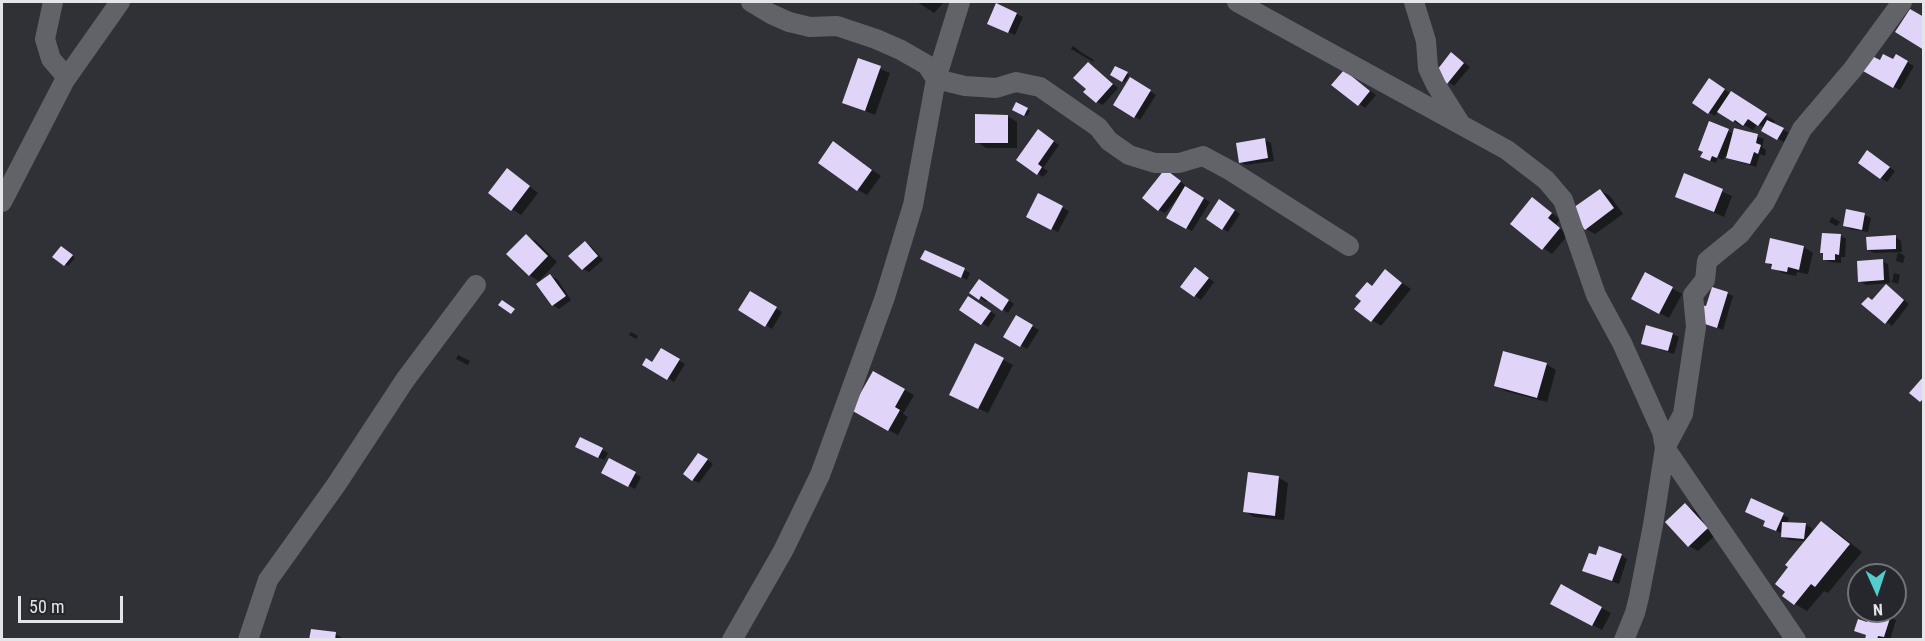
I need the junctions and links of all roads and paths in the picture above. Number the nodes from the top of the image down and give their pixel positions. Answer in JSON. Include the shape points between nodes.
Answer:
{"nodes":[{"id":1,"x":52,"y":2,"type":"edge"},
{"id":2,"x":120,"y":2,"type":"edge"},
{"id":3,"x":751,"y":2,"type":"edge"},
{"id":4,"x":960,"y":2,"type":"edge"},
{"id":5,"x":1237,"y":2,"type":"edge"},
{"id":6,"x":1414,"y":2,"type":"edge"},
{"id":7,"x":1902,"y":2,"type":"edge"},
{"id":8,"x":936,"y":79,"type":"junction"},
{"id":9,"x":65,"y":80,"type":"junction"},
{"id":10,"x":1462,"y":125,"type":"junction"},
{"id":11,"x":2,"y":201,"type":"edge"},
{"id":12,"x":1349,"y":246,"type":"dead end"},
{"id":13,"x":476,"y":285,"type":"dead end"},
{"id":14,"x":1665,"y":448,"type":"junction"},
{"id":15,"x":248,"y":639,"type":"edge"},
{"id":16,"x":732,"y":639,"type":"edge"},
{"id":17,"x":1624,"y":639,"type":"edge"},
{"id":18,"x":1796,"y":639,"type":"edge"}],
"edges":[{"from":1,"to":9,"type":"street","via":[[45,39],[51,59]]},
{"from":2,"to":9,"type":"street"},
{"from":3,"to":8,"type":"street","via":[[789,22],[810,27],[837,26],[876,39],[927,65]]},
{"from":4,"to":8,"type":"street"},
{"from":5,"to":10,"type":"street"},
{"from":6,"to":10,"type":"street","via":[[1426,40],[1428,68]]},
{"from":7,"to":14,"type":"street","via":[[1802,129],[1765,202],[1740,234],[1707,261],[1705,280],[1693,295],[1696,327],[1683,414]]},
{"from":8,"to":12,"type":"street","via":[[965,86],[996,88],[1016,82],[1040,87],[1098,127],[1109,141],[1130,155],[1155,163],[1179,163],[1203,156]]},
{"from":8,"to":16,"type":"street","via":[[913,205],[885,297],[820,475],[783,551]]},
{"from":9,"to":11,"type":"street"},
{"from":10,"to":14,"type":"street","via":[[1507,150],[1546,180],[1563,200],[1596,295],[1622,343],[1662,432]]},
{"from":13,"to":15,"type":"street","via":[[405,380],[268,580]]},
{"from":14,"to":17,"type":"street","via":[[1639,597]]},
{"from":14,"to":18,"type":"street"}]}
